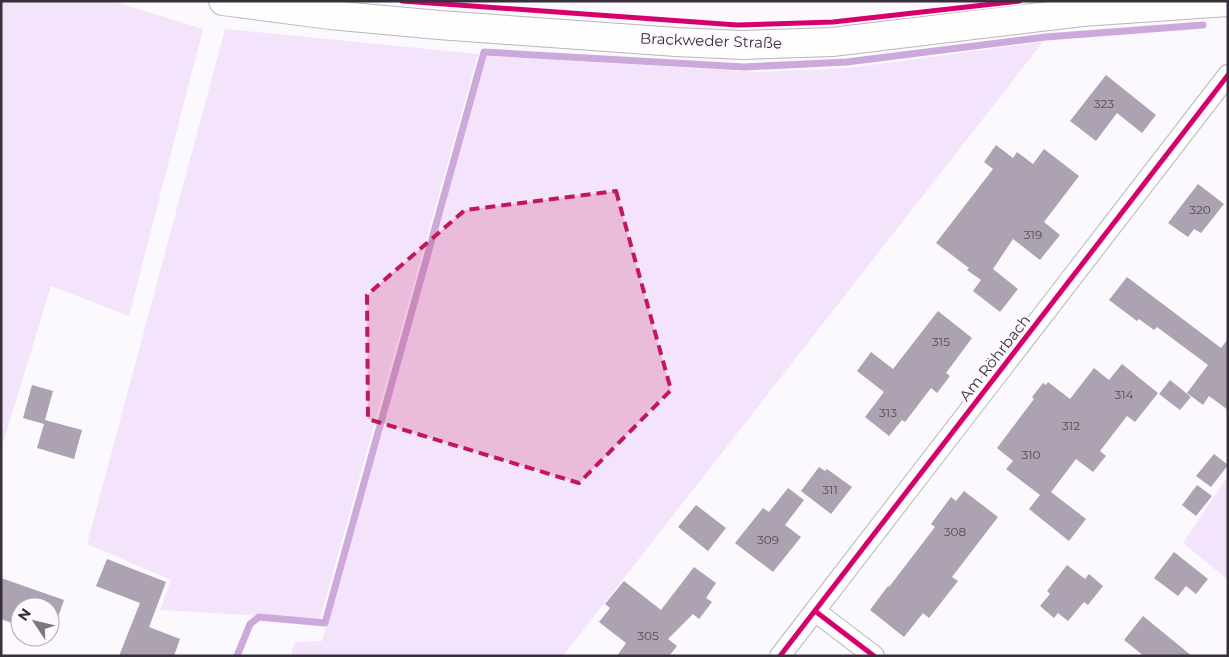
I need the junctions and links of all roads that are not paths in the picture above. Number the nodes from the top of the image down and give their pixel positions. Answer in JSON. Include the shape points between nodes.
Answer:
{"nodes":[{"id":1,"x":223,"y":1,"type":"edge"},
{"id":2,"x":1228,"y":2,"type":"edge"},
{"id":3,"x":1228,"y":75,"type":"edge"},
{"id":4,"x":815,"y":611,"type":"junction"},
{"id":5,"x":780,"y":656,"type":"edge"},
{"id":6,"x":874,"y":656,"type":"edge"}],
"edges":[{"from":1,"to":2,"type":"main road","name":"Brackweder Straße","via":[[330,15],[743,45],[832,42],[1082,12]]},
{"from":3,"to":4,"type":"street","name":"Am Röhrbach"},
{"from":4,"to":5,"type":"street","name":"Am Röhrbach"},
{"from":4,"to":6,"type":"street"}]}
